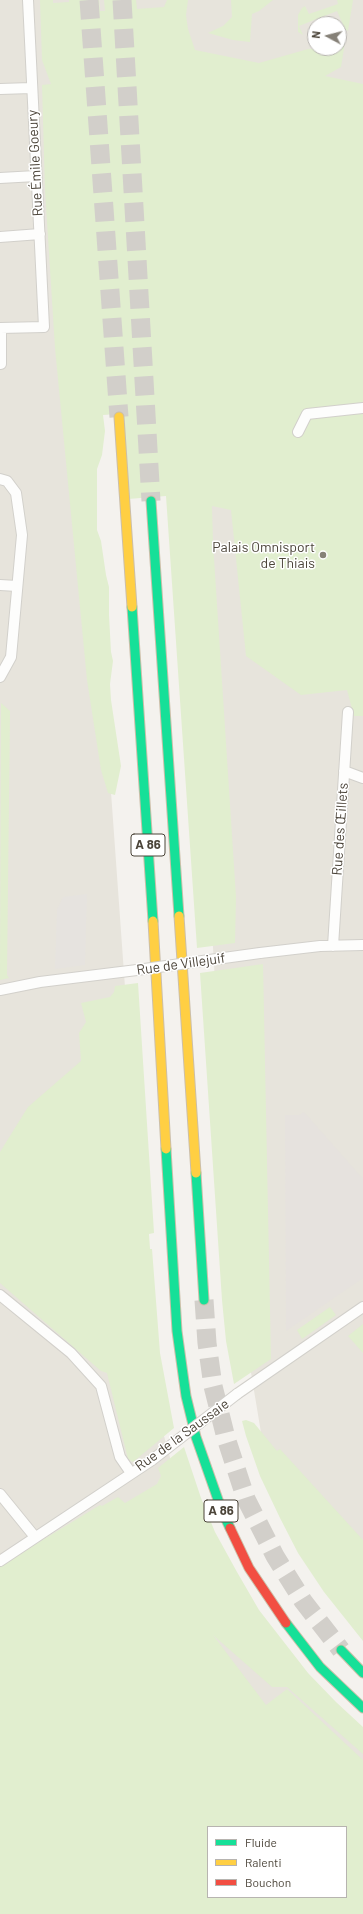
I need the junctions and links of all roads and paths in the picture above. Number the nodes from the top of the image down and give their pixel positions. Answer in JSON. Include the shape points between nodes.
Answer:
{"nodes":[{"id":1,"x":28,"y":0,"type":"edge"},
{"id":2,"x":31,"y":88,"type":"junction"},
{"id":3,"x":0,"y":89,"type":"edge"},
{"id":4,"x":36,"y":176,"type":"junction"},
{"id":5,"x":0,"y":178,"type":"edge"},
{"id":6,"x":40,"y":234,"type":"junction"},
{"id":7,"x":0,"y":237,"type":"edge"},
{"id":8,"x":0,"y":328,"type":"edge"},
{"id":9,"x":1,"y":364,"type":"dead end"},
{"id":10,"x":363,"y":408,"type":"edge"},
{"id":11,"x":119,"y":417,"type":"tunnel mouth"},
{"id":12,"x":298,"y":432,"type":"dead end"},
{"id":13,"x":0,"y":478,"type":"edge"},
{"id":14,"x":151,"y":501,"type":"tunnel mouth"},
{"id":15,"x":0,"y":585,"type":"edge"},
{"id":16,"x":17,"y":586,"type":"junction"},
{"id":17,"x":0,"y":677,"type":"edge"},
{"id":18,"x":348,"y":712,"type":"dead end"},
{"id":19,"x":344,"y":771,"type":"junction"},
{"id":20,"x":363,"y":778,"type":"edge"},
{"id":21,"x":363,"y":945,"type":"edge"},
{"id":22,"x":332,"y":946,"type":"junction"},
{"id":23,"x":0,"y":990,"type":"edge"},
{"id":24,"x":0,"y":1295,"type":"edge"},
{"id":25,"x":204,"y":1300,"type":"tunnel mouth"},
{"id":26,"x":363,"y":1307,"type":"edge"},
{"id":27,"x":131,"y":1473,"type":"junction"},
{"id":28,"x":0,"y":1494,"type":"edge"},
{"id":29,"x":35,"y":1538,"type":"junction"},
{"id":30,"x":0,"y":1561,"type":"edge"},
{"id":31,"x":341,"y":1650,"type":"tunnel mouth"},
{"id":32,"x":363,"y":1673,"type":"edge"},
{"id":33,"x":363,"y":1708,"type":"edge"}],
"edges":[{"from":1,"to":2,"type":"street","name":"Rue Émile Goeury"},
{"from":2,"to":3,"type":"street"},
{"from":2,"to":4,"type":"street","name":"Rue Émile Goeury"},
{"from":4,"to":5,"type":"street"},
{"from":4,"to":6,"type":"street","name":"Rue Émile Goeury"},
{"from":6,"to":7,"type":"street"},
{"from":6,"to":8,"type":"street","name":"Rue Émile Goeury","via":[[44,327]]},
{"from":8,"to":9,"type":"street"},
{"from":10,"to":12,"type":"street","via":[[307,414]]},
{"from":11,"to":33,"type":"highway","number":"A 86","via":[[177,1331],[186,1396],[196,1437],[222,1512],[249,1568],[280,1616],[320,1666]]},
{"from":13,"to":16,"type":"street","via":[[7,481],[16,493],[22,535]]},
{"from":14,"to":25,"type":"highway","number":"A 86"},
{"from":15,"to":16,"type":"street"},
{"from":16,"to":17,"type":"street","via":[[11,657]]},
{"from":18,"to":19,"type":"street","name":"Rue des Œillets"},
{"from":19,"to":20,"type":"street"},
{"from":19,"to":22,"type":"street","name":"Rue des Œillets"},
{"from":21,"to":22,"type":"street","name":"Rue de Villejuif"},
{"from":22,"to":23,"type":"street","name":"Rue de Villejuif","bridge":true,"via":[[40,982]]},
{"from":24,"to":27,"type":"street","via":[[71,1353],[101,1386],[120,1457]]},
{"from":26,"to":27,"type":"street","name":"Rue de la Saussaie","bridge":true,"via":[[237,1394],[152,1460]]},
{"from":27,"to":29,"type":"street","name":"Rue de la Saussaie"},
{"from":28,"to":29,"type":"street"},
{"from":29,"to":30,"type":"street","name":"Rue de la Saussaie"},
{"from":31,"to":32,"type":"highway"}]}
